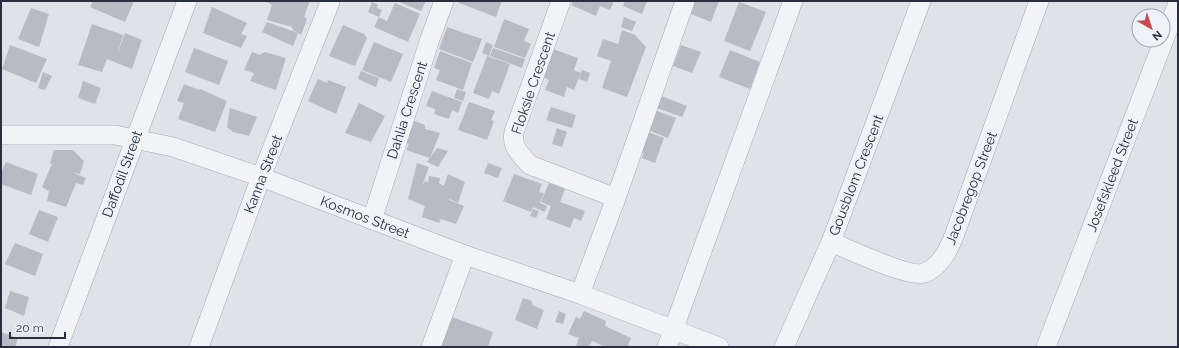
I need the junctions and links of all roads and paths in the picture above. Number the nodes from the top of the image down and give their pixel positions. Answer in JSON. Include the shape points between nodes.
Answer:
{"nodes":[{"id":1,"x":187,"y":1,"type":"edge"},
{"id":2,"x":444,"y":1,"type":"edge"},
{"id":3,"x":561,"y":1,"type":"edge"},
{"id":4,"x":685,"y":1,"type":"edge"},
{"id":5,"x":793,"y":1,"type":"edge"},
{"id":6,"x":921,"y":1,"type":"edge"},
{"id":7,"x":1040,"y":1,"type":"edge"},
{"id":8,"x":330,"y":2,"type":"dead end"},
{"id":9,"x":1178,"y":3,"type":"edge"},
{"id":10,"x":1,"y":134,"type":"edge"},
{"id":11,"x":135,"y":138,"type":"junction"},
{"id":12,"x":261,"y":177,"type":"junction"},
{"id":13,"x":616,"y":198,"type":"junction"},
{"id":14,"x":372,"y":220,"type":"junction"},
{"id":15,"x":831,"y":242,"type":"junction"},
{"id":16,"x":465,"y":256,"type":"junction"},
{"id":17,"x":580,"y":294,"type":"junction"},
{"id":18,"x":670,"y":338,"type":"edge"},
{"id":19,"x":58,"y":347,"type":"edge"},
{"id":20,"x":199,"y":347,"type":"edge"},
{"id":21,"x":431,"y":347,"type":"edge"},
{"id":22,"x":719,"y":347,"type":"edge"},
{"id":23,"x":784,"y":347,"type":"edge"},
{"id":24,"x":1046,"y":347,"type":"edge"}],
"edges":[{"from":1,"to":11,"type":"street","name":"Daffodil Street"},
{"from":2,"to":14,"type":"street","name":"Dahlia Crescent"},
{"from":3,"to":13,"type":"street","name":"Floksie Crescent","via":[[513,132],[513,142],[530,165]]},
{"from":4,"to":13,"type":"street"},
{"from":5,"to":18,"type":"street"},
{"from":6,"to":15,"type":"street","name":"Gousblom Crescent"},
{"from":7,"to":15,"type":"street","name":"Jacobregop Street","via":[[954,236],[940,263],[920,274],[888,265]]},
{"from":8,"to":12,"type":"street","name":"Kanna Street"},
{"from":9,"to":24,"type":"street","name":"Josefskleed Street"},
{"from":10,"to":11,"type":"street","name":"Kosmos Street","via":[[108,135]]},
{"from":11,"to":12,"type":"street","name":"Kosmos Street","via":[[173,147]]},
{"from":11,"to":19,"type":"street","name":"Daffodil Street"},
{"from":12,"to":14,"type":"street","name":"Kosmos Street"},
{"from":12,"to":20,"type":"street","name":"Kanna Street"},
{"from":13,"to":17,"type":"street"},
{"from":14,"to":16,"type":"street","name":"Kosmos Street"},
{"from":15,"to":23,"type":"street","name":"Gousblom Crescent"},
{"from":16,"to":17,"type":"street","name":"Kosmos Street"},
{"from":16,"to":21,"type":"street"},
{"from":17,"to":18,"type":"street","name":"Kosmos Street"},
{"from":18,"to":22,"type":"street","name":"Kosmos Street"}]}
